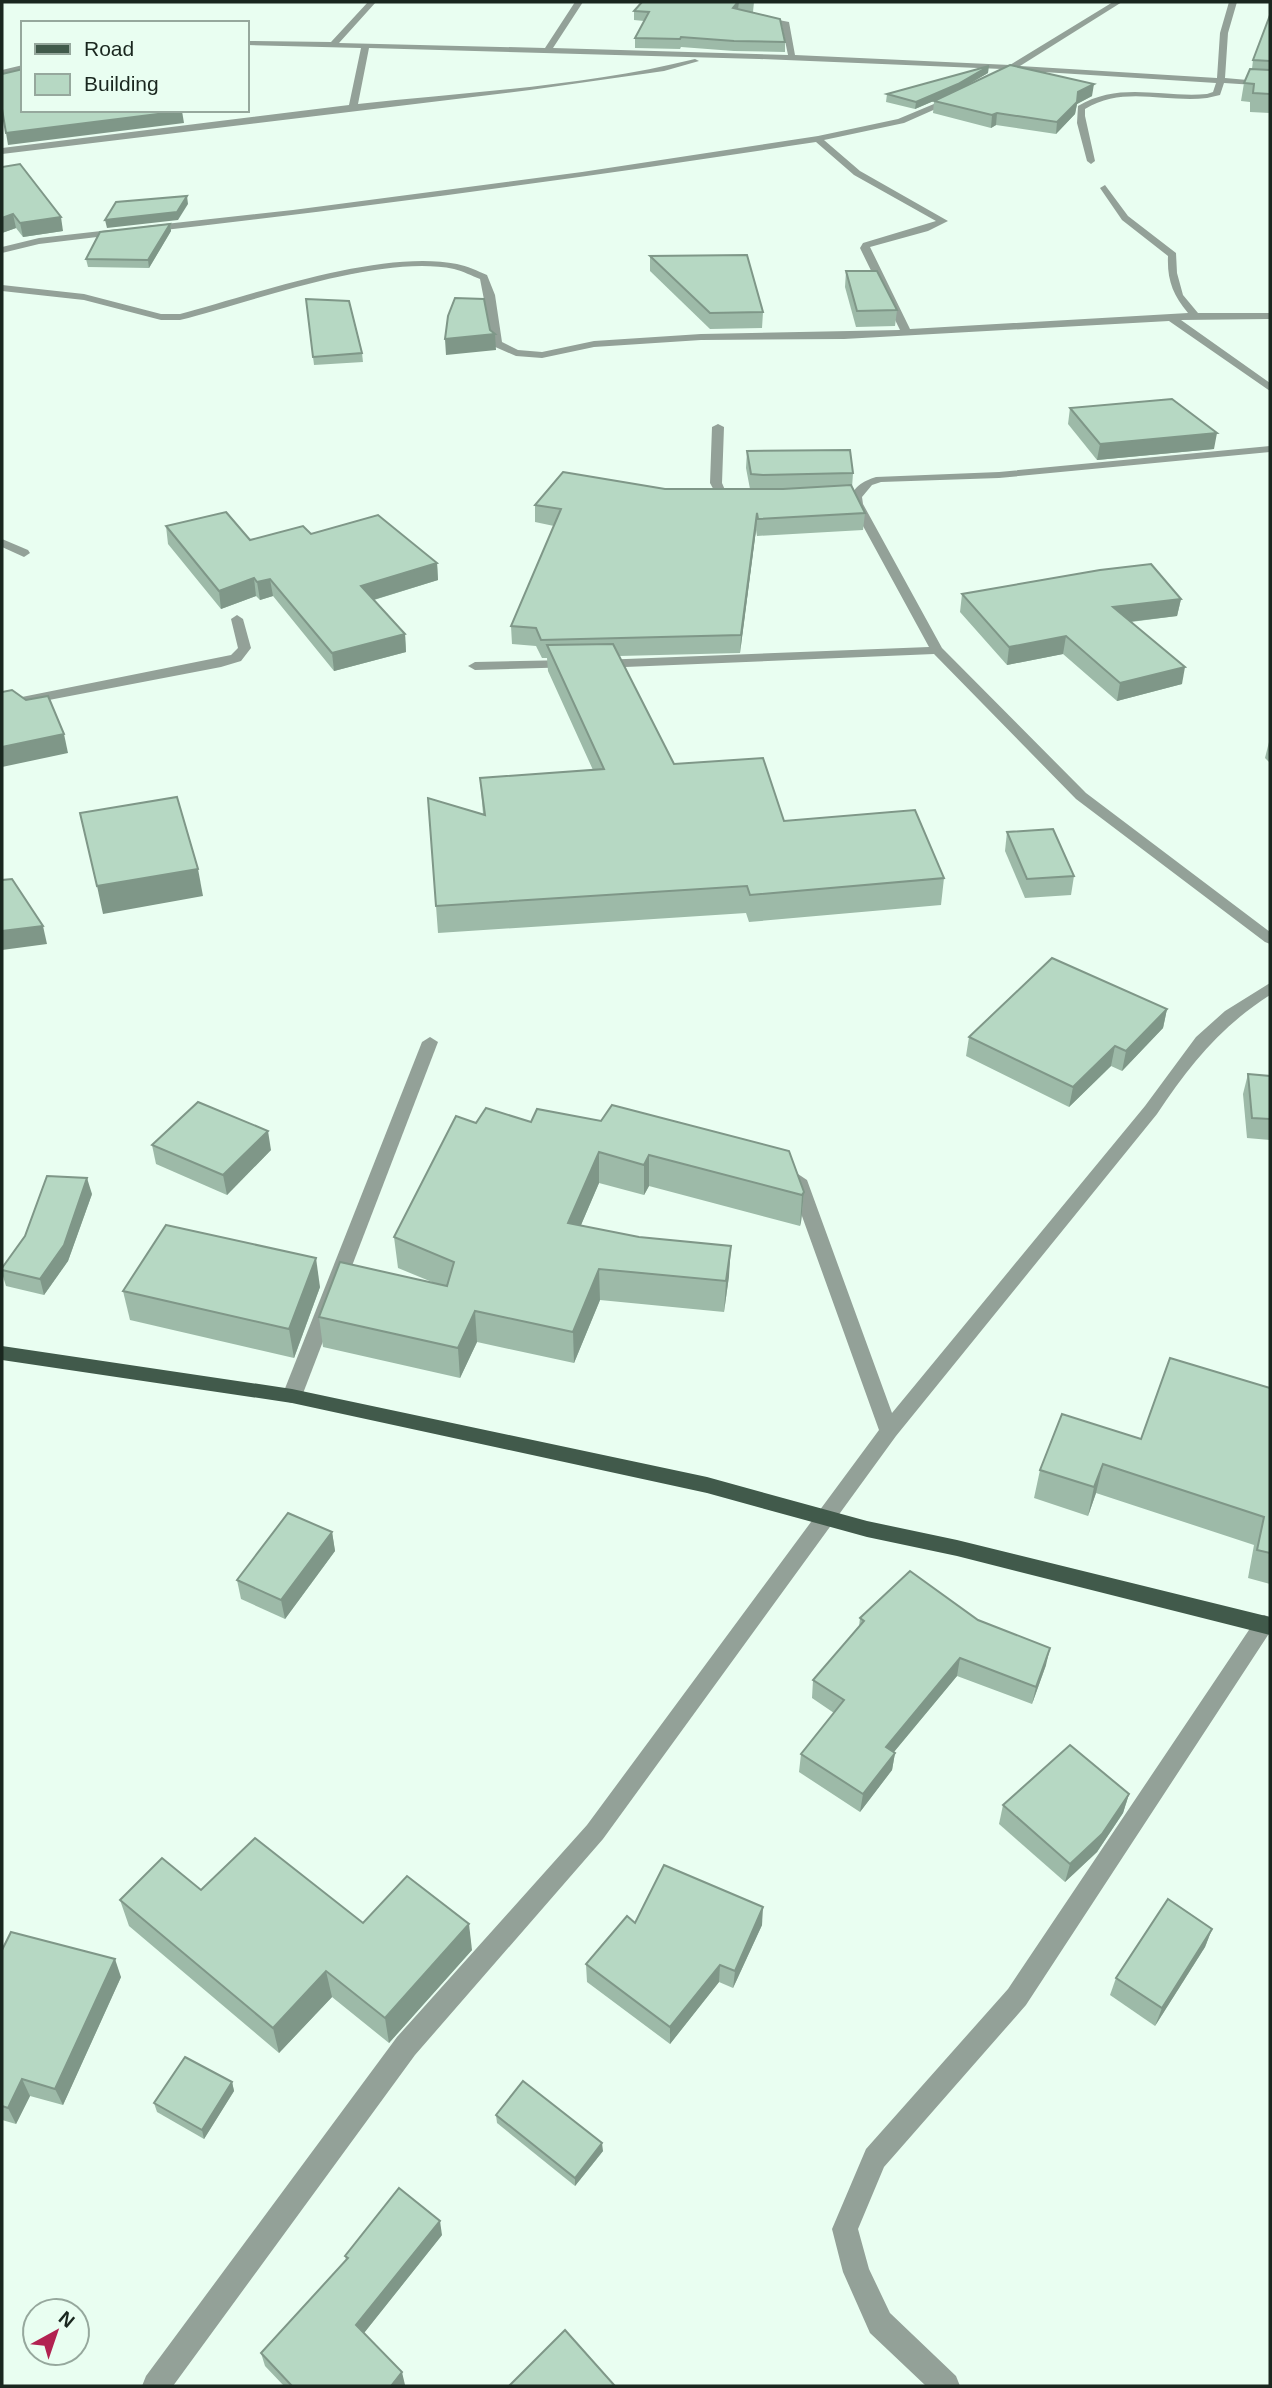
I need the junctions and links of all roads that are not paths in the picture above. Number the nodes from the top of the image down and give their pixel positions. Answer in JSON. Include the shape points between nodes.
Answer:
{"nodes":[{"id":1,"x":372,"y":2,"type":"edge"},
{"id":2,"x":579,"y":2,"type":"edge"},
{"id":3,"x":1118,"y":2,"type":"edge"},
{"id":4,"x":1233,"y":2,"type":"edge"},
{"id":5,"x":749,"y":16,"type":"edge"},
{"id":6,"x":248,"y":43,"type":"edge"},
{"id":7,"x":333,"y":45,"type":"junction"},
{"id":8,"x":365,"y":46,"type":"junction"},
{"id":9,"x":547,"y":51,"type":"junction"},
{"id":10,"x":710,"y":56,"type":"junction"},
{"id":11,"x":792,"y":58,"type":"junction"},
{"id":12,"x":21,"y":67,"type":"edge"},
{"id":13,"x":1014,"y":67,"type":"junction"},
{"id":14,"x":2,"y":72,"type":"edge"},
{"id":15,"x":1221,"y":80,"type":"junction"},
{"id":16,"x":982,"y":84,"type":"edge"},
{"id":17,"x":1270,"y":84,"type":"edge"},
{"id":18,"x":961,"y":95,"type":"edge"},
{"id":19,"x":353,"y":107,"type":"junction"},
{"id":20,"x":818,"y":139,"type":"junction"},
{"id":21,"x":2,"y":152,"type":"edge"},
{"id":22,"x":1091,"y":161,"type":"dead end"},
{"id":23,"x":1105,"y":188,"type":"dead end"},
{"id":24,"x":141,"y":229,"type":"edge"},
{"id":25,"x":128,"y":231,"type":"edge"},
{"id":26,"x":2,"y":250,"type":"edge"},
{"id":27,"x":2,"y":288,"type":"edge"},
{"id":28,"x":1195,"y":316,"type":"junction"},
{"id":29,"x":1270,"y":316,"type":"edge"},
{"id":30,"x":1172,"y":318,"type":"junction"},
{"id":31,"x":906,"y":332,"type":"junction"},
{"id":32,"x":1270,"y":388,"type":"edge"},
{"id":33,"x":718,"y":427,"type":"dead end"},
{"id":34,"x":1270,"y":449,"type":"edge"},
{"id":35,"x":755,"y":499,"type":"edge"},
{"id":36,"x":2,"y":543,"type":"edge"},
{"id":37,"x":24,"y":553,"type":"dead end"},
{"id":38,"x":237,"y":619,"type":"dead end"},
{"id":39,"x":937,"y":650,"type":"junction"},
{"id":40,"x":475,"y":666,"type":"dead end"},
{"id":41,"x":2,"y":705,"type":"edge"},
{"id":42,"x":1270,"y":939,"type":"edge"},
{"id":43,"x":1270,"y":988,"type":"edge"},
{"id":44,"x":430,"y":1042,"type":"dead end"},
{"id":45,"x":798,"y":1180,"type":"edge"},
{"id":46,"x":2,"y":1353,"type":"edge"},
{"id":47,"x":292,"y":1396,"type":"junction"},
{"id":48,"x":889,"y":1431,"type":"junction"},
{"id":49,"x":827,"y":1517,"type":"junction"},
{"id":50,"x":1267,"y":1625,"type":"edge"},
{"id":51,"x":156,"y":2386,"type":"edge"},
{"id":52,"x":946,"y":2386,"type":"edge"}],
"edges":[{"from":1,"to":7,"type":"street"},
{"from":2,"to":9,"type":"street"},
{"from":3,"to":13,"type":"street"},
{"from":4,"to":15,"type":"street","via":[[1224,33]]},
{"from":5,"to":11,"type":"street","via":[[786,24]]},
{"from":6,"to":7,"type":"street"},
{"from":7,"to":8,"type":"street"},
{"from":8,"to":9,"type":"street"},
{"from":8,"to":19,"type":"street"},
{"from":9,"to":10,"type":"street"},
{"from":10,"to":11,"type":"street"},
{"from":10,"to":19,"type":"street","via":[[651,71]]},
{"from":11,"to":13,"type":"street"},
{"from":12,"to":14,"type":"street"},
{"from":13,"to":15,"type":"street"},
{"from":13,"to":16,"type":"street"},
{"from":15,"to":17,"type":"street"},
{"from":15,"to":22,"type":"street","via":[[1217,93],[1208,96],[1130,94],[1089,102],[1081,108],[1079,125]]},
{"from":18,"to":20,"type":"street","via":[[901,121]]},
{"from":19,"to":21,"type":"street"},
{"from":20,"to":24,"type":"street","via":[[293,214]]},
{"from":20,"to":31,"type":"street","via":[[857,173],[943,221],[866,245]]},
{"from":23,"to":28,"type":"street","via":[[1125,218],[1173,255],[1178,295]]},
{"from":25,"to":26,"type":"street"},
{"from":27,"to":31,"type":"street","via":[[84,297],[161,317],[180,317],[330,277],[425,264],[484,277],[497,344],[516,354],[701,337]]},
{"from":28,"to":29,"type":"street"},
{"from":28,"to":30,"type":"street"},
{"from":30,"to":31,"type":"street"},
{"from":30,"to":32,"type":"street"},
{"from":33,"to":35,"type":"street","via":[[716,483],[720,492]]},
{"from":34,"to":39,"type":"street","via":[[868,483],[850,496]]},
{"from":36,"to":37,"type":"street"},
{"from":38,"to":41,"type":"street","via":[[244,648],[236,658]]},
{"from":39,"to":40,"type":"street"},
{"from":39,"to":42,"type":"street","via":[[1081,796]]},
{"from":43,"to":48,"type":"street","via":[[1235,1008],[1190,1053],[1151,1110]]},
{"from":44,"to":47,"type":"street"},
{"from":45,"to":48,"type":"street"},
{"from":46,"to":47,"type":"main road"},
{"from":47,"to":49,"type":"main road","via":[[707,1485]]},
{"from":48,"to":49,"type":"street"},
{"from":49,"to":50,"type":"main road"},
{"from":49,"to":51,"type":"street","via":[[595,1832],[406,2046]]},
{"from":50,"to":52,"type":"street","via":[[1017,1997],[875,2158],[845,2229],[856,2272],[880,2323]]}]}
